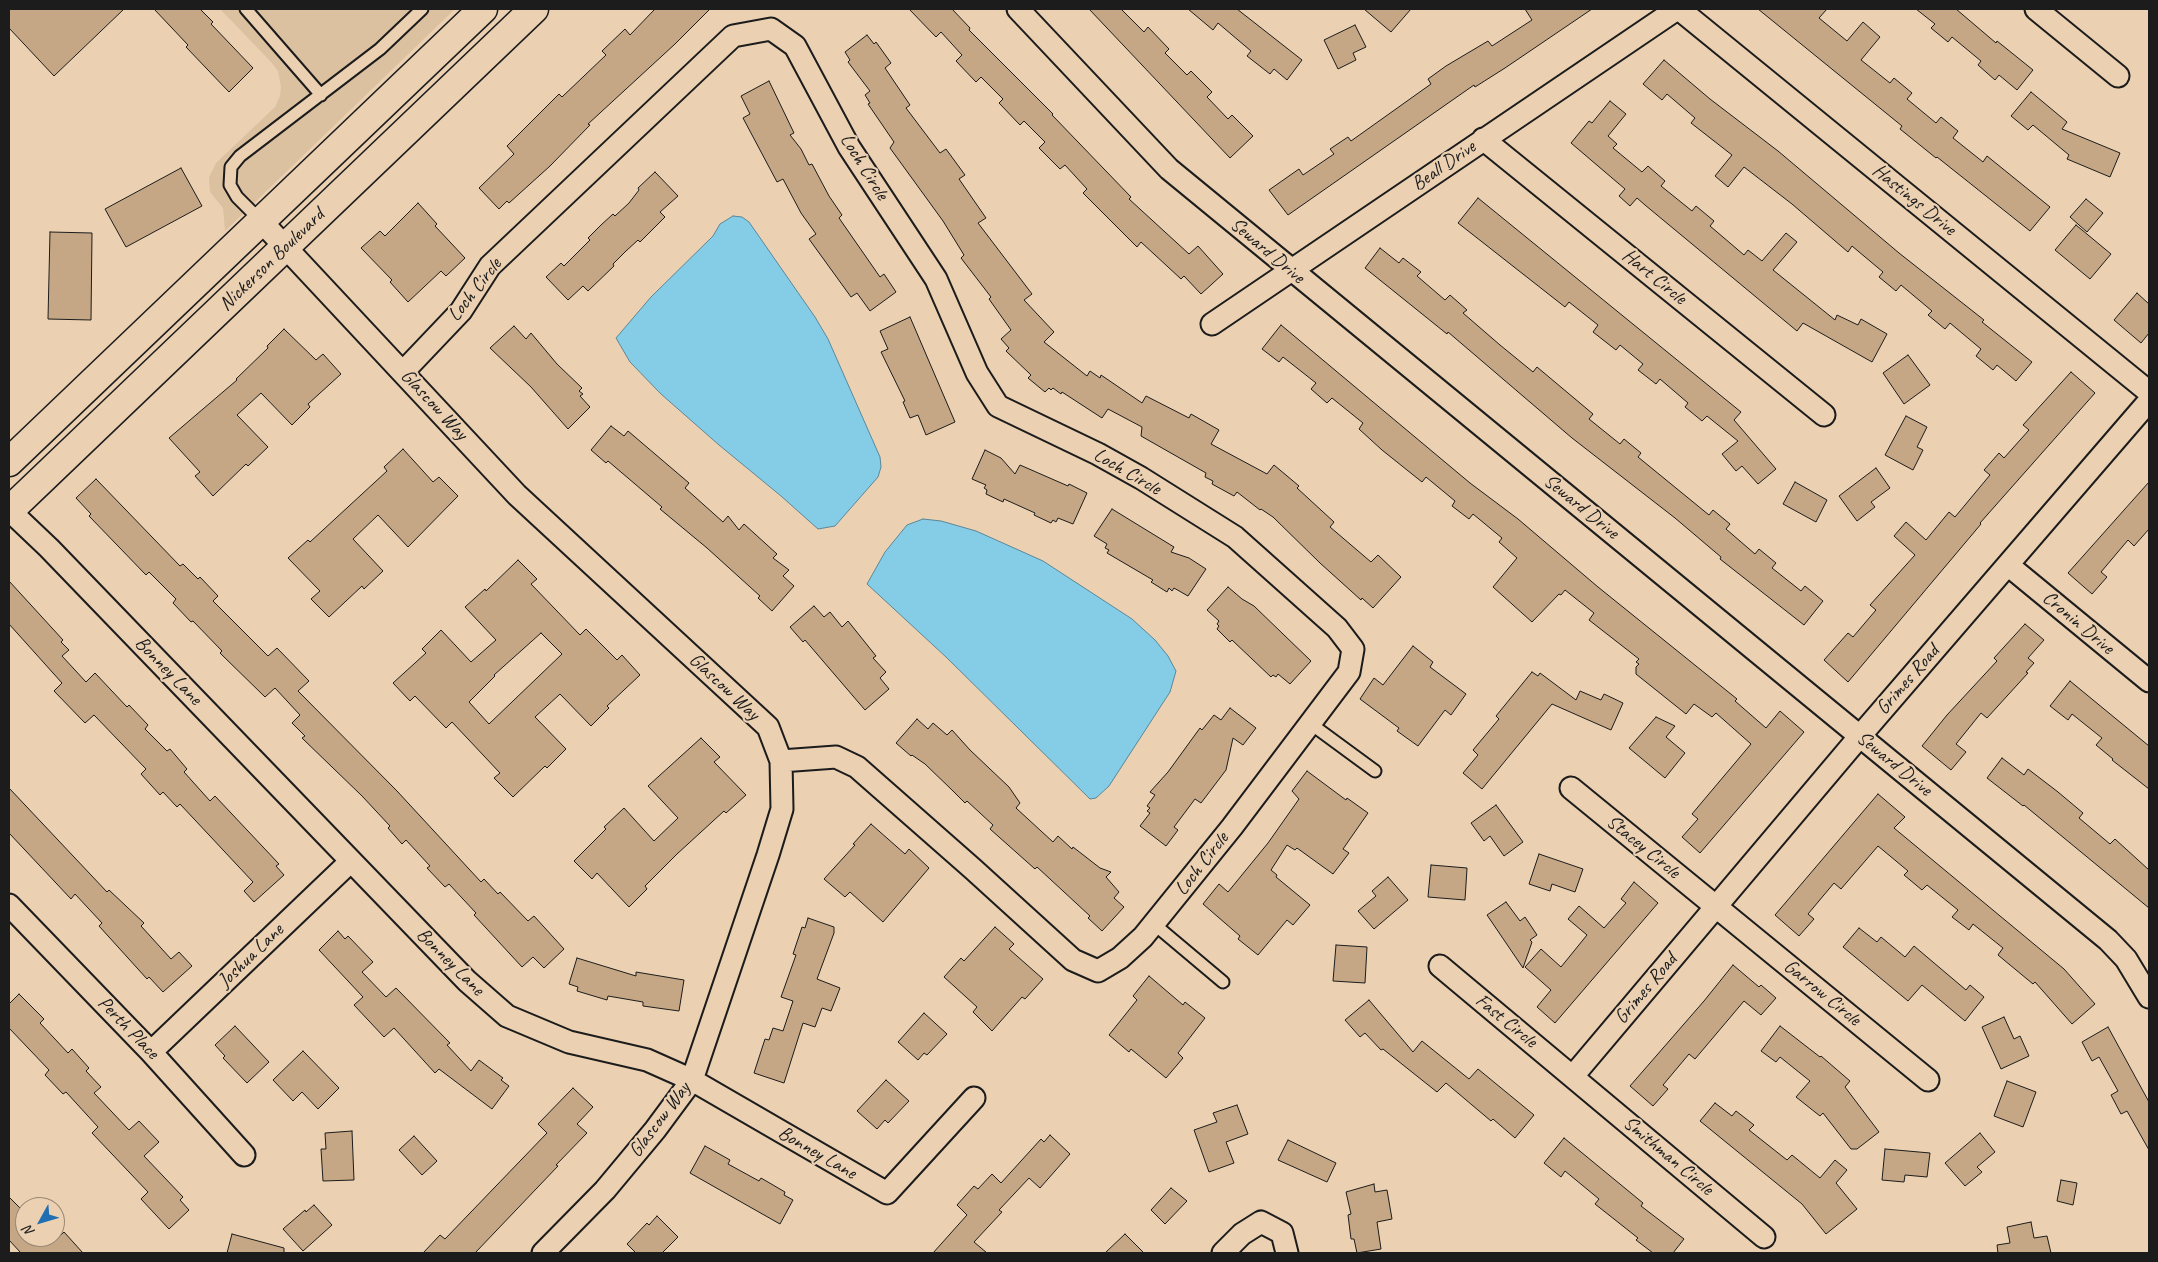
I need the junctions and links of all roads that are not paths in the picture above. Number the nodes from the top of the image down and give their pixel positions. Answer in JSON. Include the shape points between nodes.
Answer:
{"nodes":[{"id":1,"x":246,"y":9,"type":"edge"},
{"id":2,"x":422,"y":9,"type":"edge"},
{"id":3,"x":483,"y":9,"type":"edge"},
{"id":4,"x":534,"y":9,"type":"edge"},
{"id":5,"x":1018,"y":9,"type":"edge"},
{"id":6,"x":1678,"y":9,"type":"edge"},
{"id":7,"x":2036,"y":9,"type":"edge"},
{"id":8,"x":2118,"y":76,"type":"dead end"},
{"id":9,"x":321,"y":95,"type":"junction"},
{"id":10,"x":1483,"y":139,"type":"junction"},
{"id":11,"x":261,"y":221,"type":"junction"},
{"id":12,"x":286,"y":247,"type":"junction"},
{"id":13,"x":1292,"y":271,"type":"junction"},
{"id":14,"x":1212,"y":324,"type":"dead end"},
{"id":15,"x":403,"y":372,"type":"junction"},
{"id":16,"x":2149,"y":392,"type":"edge"},
{"id":17,"x":2149,"y":401,"type":"edge"},
{"id":18,"x":1824,"y":414,"type":"dead end"},
{"id":19,"x":9,"y":462,"type":"edge"},
{"id":20,"x":9,"y":510,"type":"edge"},
{"id":21,"x":2008,"y":564,"type":"junction"},
{"id":22,"x":2149,"y":681,"type":"edge"},
{"id":23,"x":1311,"y":724,"type":"junction"},
{"id":24,"x":1860,"y":736,"type":"junction"},
{"id":25,"x":781,"y":761,"type":"junction"},
{"id":26,"x":1375,"y":772,"type":"dead end"},
{"id":27,"x":1571,"y":788,"type":"dead end"},
{"id":28,"x":351,"y":861,"type":"junction"},
{"id":29,"x":9,"y":905,"type":"edge"},
{"id":30,"x":1715,"y":907,"type":"junction"},
{"id":31,"x":1154,"y":924,"type":"junction"},
{"id":32,"x":1440,"y":966,"type":"dead end"},
{"id":33,"x":1223,"y":982,"type":"dead end"},
{"id":34,"x":2149,"y":997,"type":"edge"},
{"id":35,"x":151,"y":1052,"type":"junction"},
{"id":36,"x":1573,"y":1076,"type":"junction"},
{"id":37,"x":692,"y":1080,"type":"junction"},
{"id":38,"x":1928,"y":1080,"type":"dead end"},
{"id":39,"x":974,"y":1098,"type":"dead end"},
{"id":40,"x":244,"y":1154,"type":"dead end"},
{"id":41,"x":1764,"y":1237,"type":"dead end"},
{"id":42,"x":543,"y":1253,"type":"edge"},
{"id":43,"x":1223,"y":1253,"type":"edge"},
{"id":44,"x":1287,"y":1253,"type":"edge"}],
"edges":[{"from":1,"to":9,"type":"lane"},
{"from":2,"to":9,"type":"lane","via":[[380,49]]},
{"from":3,"to":11,"type":"street","name":"Nickerson Boulevard"},
{"from":4,"to":12,"type":"street","name":"Nickerson Boulevard"},
{"from":5,"to":13,"type":"street","name":"Seward Drive","via":[[1169,169]]},
{"from":6,"to":10,"type":"street","name":"Beall Drive"},
{"from":6,"to":16,"type":"street","name":"Hastings Drive"},
{"from":7,"to":8,"type":"street"},
{"from":9,"to":11,"type":"lane","via":[[240,156],[231,168],[230,185],[237,197]]},
{"from":10,"to":13,"type":"street","name":"Beall Drive"},
{"from":10,"to":18,"type":"street","name":"Hart Circle"},
{"from":11,"to":12,"type":"street","name":"Glascow Way"},
{"from":11,"to":19,"type":"street","name":"Nickerson Boulevard"},
{"from":12,"to":15,"type":"street","name":"Glascow Way"},
{"from":12,"to":20,"type":"street","name":"Nickerson Boulevard"},
{"from":13,"to":14,"type":"street","name":"Beall Drive"},
{"from":13,"to":24,"type":"street","name":"Seward Drive"},
{"from":15,"to":23,"type":"street","name":"Loch Circle","via":[[461,311],[490,266],[733,36],[771,28],[795,46],[850,147],[936,279],[977,373],[998,406],[1098,454],[1235,537],[1338,628],[1353,649],[1349,672]]},
{"from":15,"to":25,"type":"street","name":"Glascow Way","via":[[517,495],[768,727]]},
{"from":17,"to":21,"type":"street","name":"Grimes Road"},
{"from":20,"to":28,"type":"street","name":"Bonney Lane"},
{"from":21,"to":22,"type":"street","name":"Cronin Drive"},
{"from":21,"to":24,"type":"street","name":"Grimes Road"},
{"from":23,"to":26,"type":"lane"},
{"from":23,"to":31,"type":"street","name":"Loch Circle"},
{"from":24,"to":30,"type":"street","name":"Grimes Road"},
{"from":24,"to":34,"type":"street","name":"Seward Drive","via":[[2108,940],[2126,960]]},
{"from":25,"to":31,"type":"street","name":"Loch Circle","via":[[836,757],[857,767],[1073,960],[1098,971],[1120,958]]},
{"from":25,"to":37,"type":"street","name":"Glascow Way","via":[[782,809]]},
{"from":27,"to":30,"type":"street","name":"Stacey Circle"},
{"from":28,"to":35,"type":"street","name":"Joshua Lane"},
{"from":28,"to":37,"type":"street","name":"Bonney Lane","via":[[467,981],[507,1016],[569,1042],[647,1060]]},
{"from":29,"to":35,"type":"street","name":"Perth Place"},
{"from":30,"to":36,"type":"street","name":"Grimes Road"},
{"from":30,"to":38,"type":"street","name":"Garrow Circle"},
{"from":31,"to":33,"type":"lane"},
{"from":32,"to":36,"type":"street","name":"Fast Circle"},
{"from":35,"to":40,"type":"street","name":"Perth Place"},
{"from":36,"to":41,"type":"street","name":"Smithman Circle"},
{"from":37,"to":39,"type":"street","name":"Bonney Lane","via":[[887,1193]]},
{"from":37,"to":42,"type":"street","name":"Glascow Way","via":[[656,1130],[605,1190]]},
{"from":43,"to":44,"type":"street","via":[[1242,1234],[1261,1222],[1282,1233]]}]}
